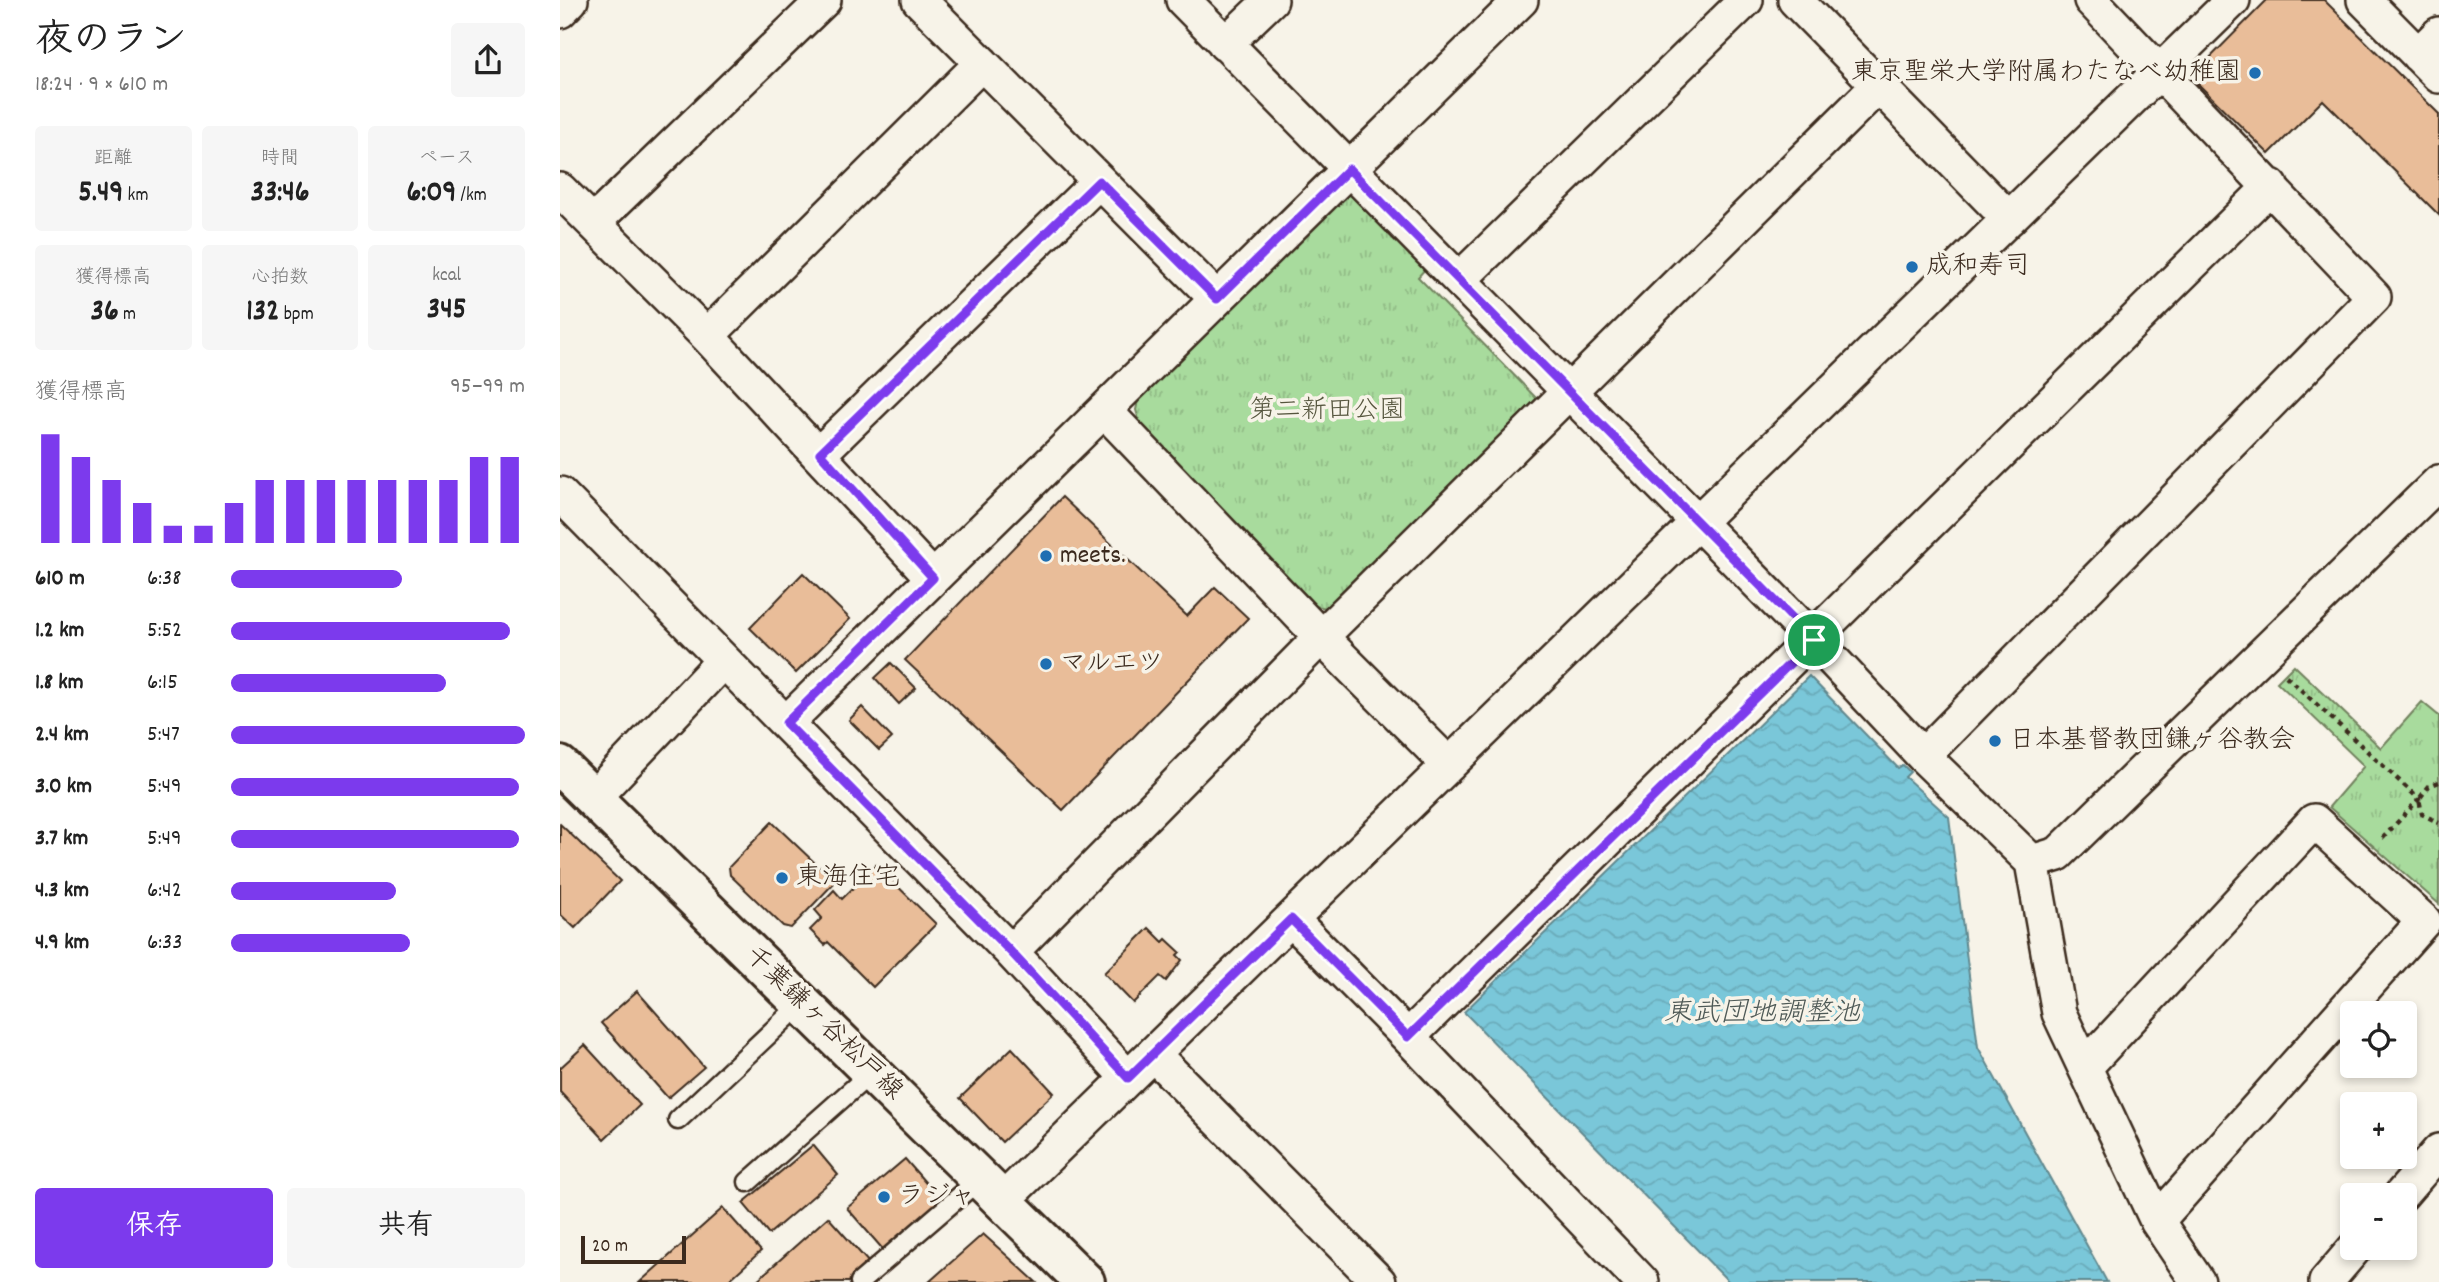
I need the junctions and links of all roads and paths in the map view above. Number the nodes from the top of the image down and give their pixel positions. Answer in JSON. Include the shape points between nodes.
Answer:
{"nodes":[{"id":1,"x":571,"y":0,"type":"edge"},
{"id":2,"x":824,"y":0,"type":"edge"},
{"id":3,"x":919,"y":0,"type":"edge"},
{"id":4,"x":1183,"y":0,"type":"edge"},
{"id":5,"x":1271,"y":0,"type":"edge"},
{"id":6,"x":1521,"y":0,"type":"edge"},
{"id":7,"x":1746,"y":0,"type":"edge"},
{"id":8,"x":1795,"y":0,"type":"edge"},
{"id":9,"x":2091,"y":0,"type":"edge"},
{"id":10,"x":2233,"y":0,"type":"edge"},
{"id":11,"x":2364,"y":0,"type":"edge"},
{"id":12,"x":560,"y":10,"type":"edge"},
{"id":13,"x":1225,"y":44,"type":"junction"},
{"id":14,"x":2432,"y":55,"type":"edge"},
{"id":15,"x":982,"y":63,"type":"junction"},
{"id":16,"x":2160,"y":71,"type":"junction"},
{"id":17,"x":1878,"y":86,"type":"junction"},
{"id":18,"x":1349,"y":169,"type":"junction"},
{"id":19,"x":1099,"y":181,"type":"junction"},
{"id":20,"x":2271,"y":187,"type":"junction"},
{"id":21,"x":560,"y":190,"type":"edge"},
{"id":22,"x":2009,"y":219,"type":"junction"},
{"id":23,"x":594,"y":222,"type":"junction"},
{"id":24,"x":1460,"y":279,"type":"junction"},
{"id":25,"x":1217,"y":299,"type":"junction"},
{"id":26,"x":708,"y":336,"type":"junction"},
{"id":27,"x":1569,"y":393,"type":"junction"},
{"id":28,"x":1104,"y":410,"type":"junction"},
{"id":29,"x":820,"y":453,"type":"junction"},
{"id":30,"x":2439,"y":482,"type":"edge"},
{"id":31,"x":560,"y":494,"type":"edge"},
{"id":32,"x":1698,"y":523,"type":"junction"},
{"id":33,"x":933,"y":578,"type":"junction"},
{"id":34,"x":1321,"y":637,"type":"junction"},
{"id":35,"x":1814,"y":640,"type":"junction"},
{"id":36,"x":723,"y":661,"type":"junction"},
{"id":37,"x":2278,"y":670,"type":"dead end"},
{"id":38,"x":786,"y":723,"type":"junction"},
{"id":39,"x":1923,"y":756,"type":"junction"},
{"id":40,"x":1449,"y":765,"type":"junction"},
{"id":41,"x":560,"y":766,"type":"edge"},
{"id":42,"x":2439,"y":782,"type":"edge"},
{"id":43,"x":592,"y":799,"type":"junction"},
{"id":44,"x":2419,"y":799,"type":"junction"},
{"id":45,"x":2439,"y":823,"type":"edge"},
{"id":46,"x":2032,"y":862,"type":"junction"},
{"id":47,"x":2360,"y":863,"type":"junction"},
{"id":48,"x":1291,"y":919,"type":"junction"},
{"id":49,"x":1011,"y":952,"type":"junction"},
{"id":50,"x":802,"y":1003,"type":"junction"},
{"id":51,"x":1408,"y":1037,"type":"junction"},
{"id":52,"x":1153,"y":1054,"type":"junction"},
{"id":53,"x":2085,"y":1066,"type":"junction"},
{"id":54,"x":872,"y":1072,"type":"junction"},
{"id":55,"x":1128,"y":1078,"type":"junction"},
{"id":56,"x":678,"y":1121,"type":"dead end"},
{"id":57,"x":2439,"y":1151,"type":"edge"},
{"id":58,"x":748,"y":1182,"type":"dead end"},
{"id":59,"x":2411,"y":1183,"type":"edge"},
{"id":60,"x":992,"y":1189,"type":"junction"},
{"id":61,"x":2157,"y":1221,"type":"junction"},
{"id":62,"x":2345,"y":1260,"type":"edge"},
{"id":63,"x":860,"y":1282,"type":"edge"},
{"id":64,"x":1086,"y":1282,"type":"edge"},
{"id":65,"x":1379,"y":1282,"type":"edge"},
{"id":66,"x":1642,"y":1282,"type":"edge"},
{"id":67,"x":2198,"y":1282,"type":"edge"},
{"id":68,"x":2326,"y":1282,"type":"edge"}],
"edges":[{"from":1,"to":12,"type":"street"},
{"from":2,"to":23,"type":"street"},
{"from":3,"to":15,"type":"street"},
{"from":4,"to":13,"type":"street"},
{"from":5,"to":13,"type":"street"},
{"from":6,"to":18,"type":"street"},
{"from":7,"to":24,"type":"street"},
{"from":8,"to":17,"type":"street"},
{"from":9,"to":16,"type":"street"},
{"from":10,"to":16,"type":"street"},
{"from":11,"to":14,"type":"street"},
{"from":13,"to":18,"type":"street"},
{"from":15,"to":19,"type":"street"},
{"from":15,"to":26,"type":"street"},
{"from":16,"to":20,"type":"street"},
{"from":16,"to":22,"type":"street"},
{"from":17,"to":22,"type":"street"},
{"from":17,"to":27,"type":"street"},
{"from":18,"to":24,"type":"street"},
{"from":18,"to":25,"type":"street"},
{"from":19,"to":25,"type":"street"},
{"from":19,"to":29,"type":"street"},
{"from":20,"to":35,"type":"street"},
{"from":20,"to":39,"type":"street","via":[[2374,297]]},
{"from":21,"to":23,"type":"street"},
{"from":22,"to":32,"type":"street"},
{"from":23,"to":26,"type":"street"},
{"from":24,"to":27,"type":"street"},
{"from":25,"to":28,"type":"street"},
{"from":26,"to":29,"type":"street"},
{"from":27,"to":32,"type":"street"},
{"from":27,"to":34,"type":"street"},
{"from":28,"to":33,"type":"street"},
{"from":28,"to":34,"type":"street"},
{"from":29,"to":33,"type":"street"},
{"from":30,"to":46,"type":"street","via":[[2058,854]]},
{"from":31,"to":36,"type":"street"},
{"from":32,"to":35,"type":"street"},
{"from":32,"to":40,"type":"street"},
{"from":33,"to":38,"type":"street"},
{"from":34,"to":40,"type":"street"},
{"from":34,"to":49,"type":"street"},
{"from":35,"to":39,"type":"street"},
{"from":35,"to":51,"type":"street"},
{"from":36,"to":38,"type":"street"},
{"from":36,"to":43,"type":"street"},
{"from":37,"to":44,"type":"path"},
{"from":38,"to":49,"type":"street"},
{"from":39,"to":46,"type":"street"},
{"from":40,"to":48,"type":"street"},
{"from":41,"to":43,"type":"main road","name":"千葉鎌ヶ谷松戸線"},
{"from":42,"to":44,"type":"path"},
{"from":43,"to":50,"type":"main road","name":"千葉鎌ヶ谷松戸線"},
{"from":44,"to":45,"type":"path","via":[[2423,814]]},
{"from":44,"to":47,"type":"path"},
{"from":46,"to":53,"type":"street","via":[[2059,1013]]},
{"from":47,"to":53,"type":"street","via":[[2314,821]]},
{"from":47,"to":61,"type":"street","via":[[2424,921]]},
{"from":48,"to":51,"type":"street"},
{"from":48,"to":52,"type":"street"},
{"from":49,"to":55,"type":"street"},
{"from":50,"to":54,"type":"main road","name":"千葉鎌ヶ谷松戸線"},
{"from":50,"to":56,"type":"lane"},
{"from":51,"to":66,"type":"street"},
{"from":52,"to":55,"type":"street"},
{"from":52,"to":65,"type":"street"},
{"from":53,"to":61,"type":"street"},
{"from":54,"to":58,"type":"lane"},
{"from":54,"to":60,"type":"main road","name":"千葉鎌ヶ谷松戸線"},
{"from":55,"to":60,"type":"street"},
{"from":57,"to":59,"type":"street"},
{"from":60,"to":63,"type":"lane"},
{"from":60,"to":64,"type":"main road","name":"千葉鎌ヶ谷松戸線"},
{"from":61,"to":67,"type":"street"},
{"from":62,"to":68,"type":"street"}]}
